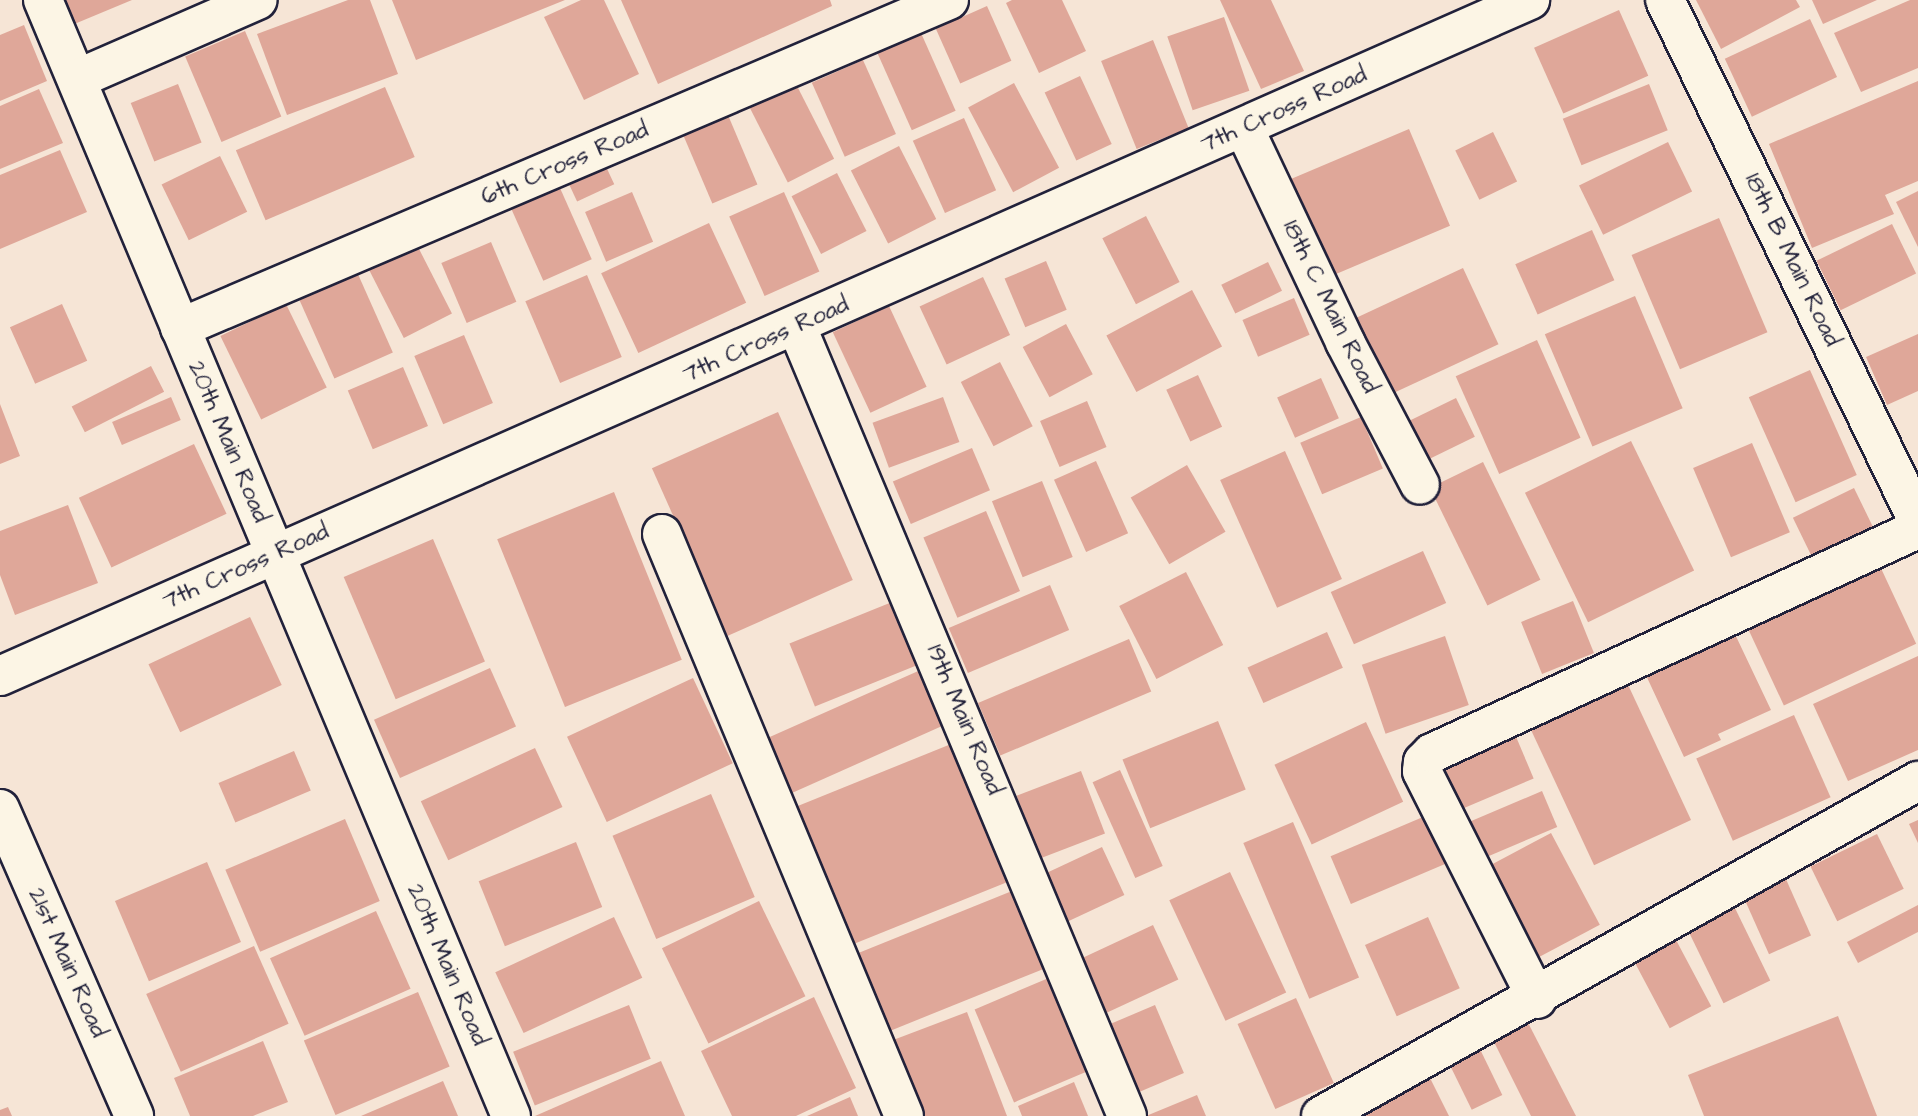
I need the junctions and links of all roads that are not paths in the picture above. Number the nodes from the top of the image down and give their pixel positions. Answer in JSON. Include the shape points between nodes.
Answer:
{"nodes":[{"id":1,"x":43,"y":0,"type":"edge"},
{"id":2,"x":258,"y":0,"type":"edge"},
{"id":3,"x":949,"y":0,"type":"edge"},
{"id":4,"x":1530,"y":0,"type":"edge"},
{"id":5,"x":1665,"y":0,"type":"edge"},
{"id":6,"x":77,"y":79,"type":"junction"},
{"id":7,"x":1244,"y":128,"type":"junction"},
{"id":8,"x":797,"y":327,"type":"junction"},
{"id":9,"x":180,"y":328,"type":"junction"},
{"id":10,"x":1420,"y":485,"type":"dead end"},
{"id":11,"x":1918,"y":521,"type":"edge"},
{"id":12,"x":1918,"y":529,"type":"edge"},
{"id":13,"x":662,"y":534,"type":"dead end"},
{"id":14,"x":276,"y":554,"type":"junction"},
{"id":15,"x":0,"y":676,"type":"edge"},
{"id":16,"x":1918,"y":781,"type":"edge"},
{"id":17,"x":0,"y":809,"type":"edge"},
{"id":18,"x":1536,"y":999,"type":"junction"},
{"id":19,"x":134,"y":1116,"type":"edge"},
{"id":20,"x":511,"y":1116,"type":"edge"},
{"id":21,"x":904,"y":1116,"type":"edge"},
{"id":22,"x":1127,"y":1116,"type":"edge"},
{"id":23,"x":1321,"y":1116,"type":"edge"}],
"edges":[{"from":1,"to":6,"type":"street","name":"20th Main Road"},
{"from":2,"to":6,"type":"street"},
{"from":3,"to":9,"type":"street","name":"6th Cross Road"},
{"from":4,"to":7,"type":"street","name":"7th Cross Road"},
{"from":5,"to":11,"type":"street","name":"18th B Main Road"},
{"from":6,"to":9,"type":"street","name":"20th Main Road"},
{"from":7,"to":8,"type":"street","name":"7th Cross Road"},
{"from":7,"to":10,"type":"street","name":"18th C Main Road","via":[[1345,342]]},
{"from":8,"to":14,"type":"street","name":"7th Cross Road"},
{"from":8,"to":22,"type":"street","name":"19th Main Road"},
{"from":9,"to":14,"type":"street","name":"20th Main Road"},
{"from":12,"to":18,"type":"street","via":[[1432,752],[1423,762],[1422,771]]},
{"from":13,"to":21,"type":"street"},
{"from":14,"to":15,"type":"street","name":"7th Cross Road"},
{"from":14,"to":20,"type":"street","name":"20th Main Road"},
{"from":16,"to":18,"type":"street"},
{"from":17,"to":19,"type":"street","name":"21st Main Road"},
{"from":18,"to":23,"type":"street"}]}
